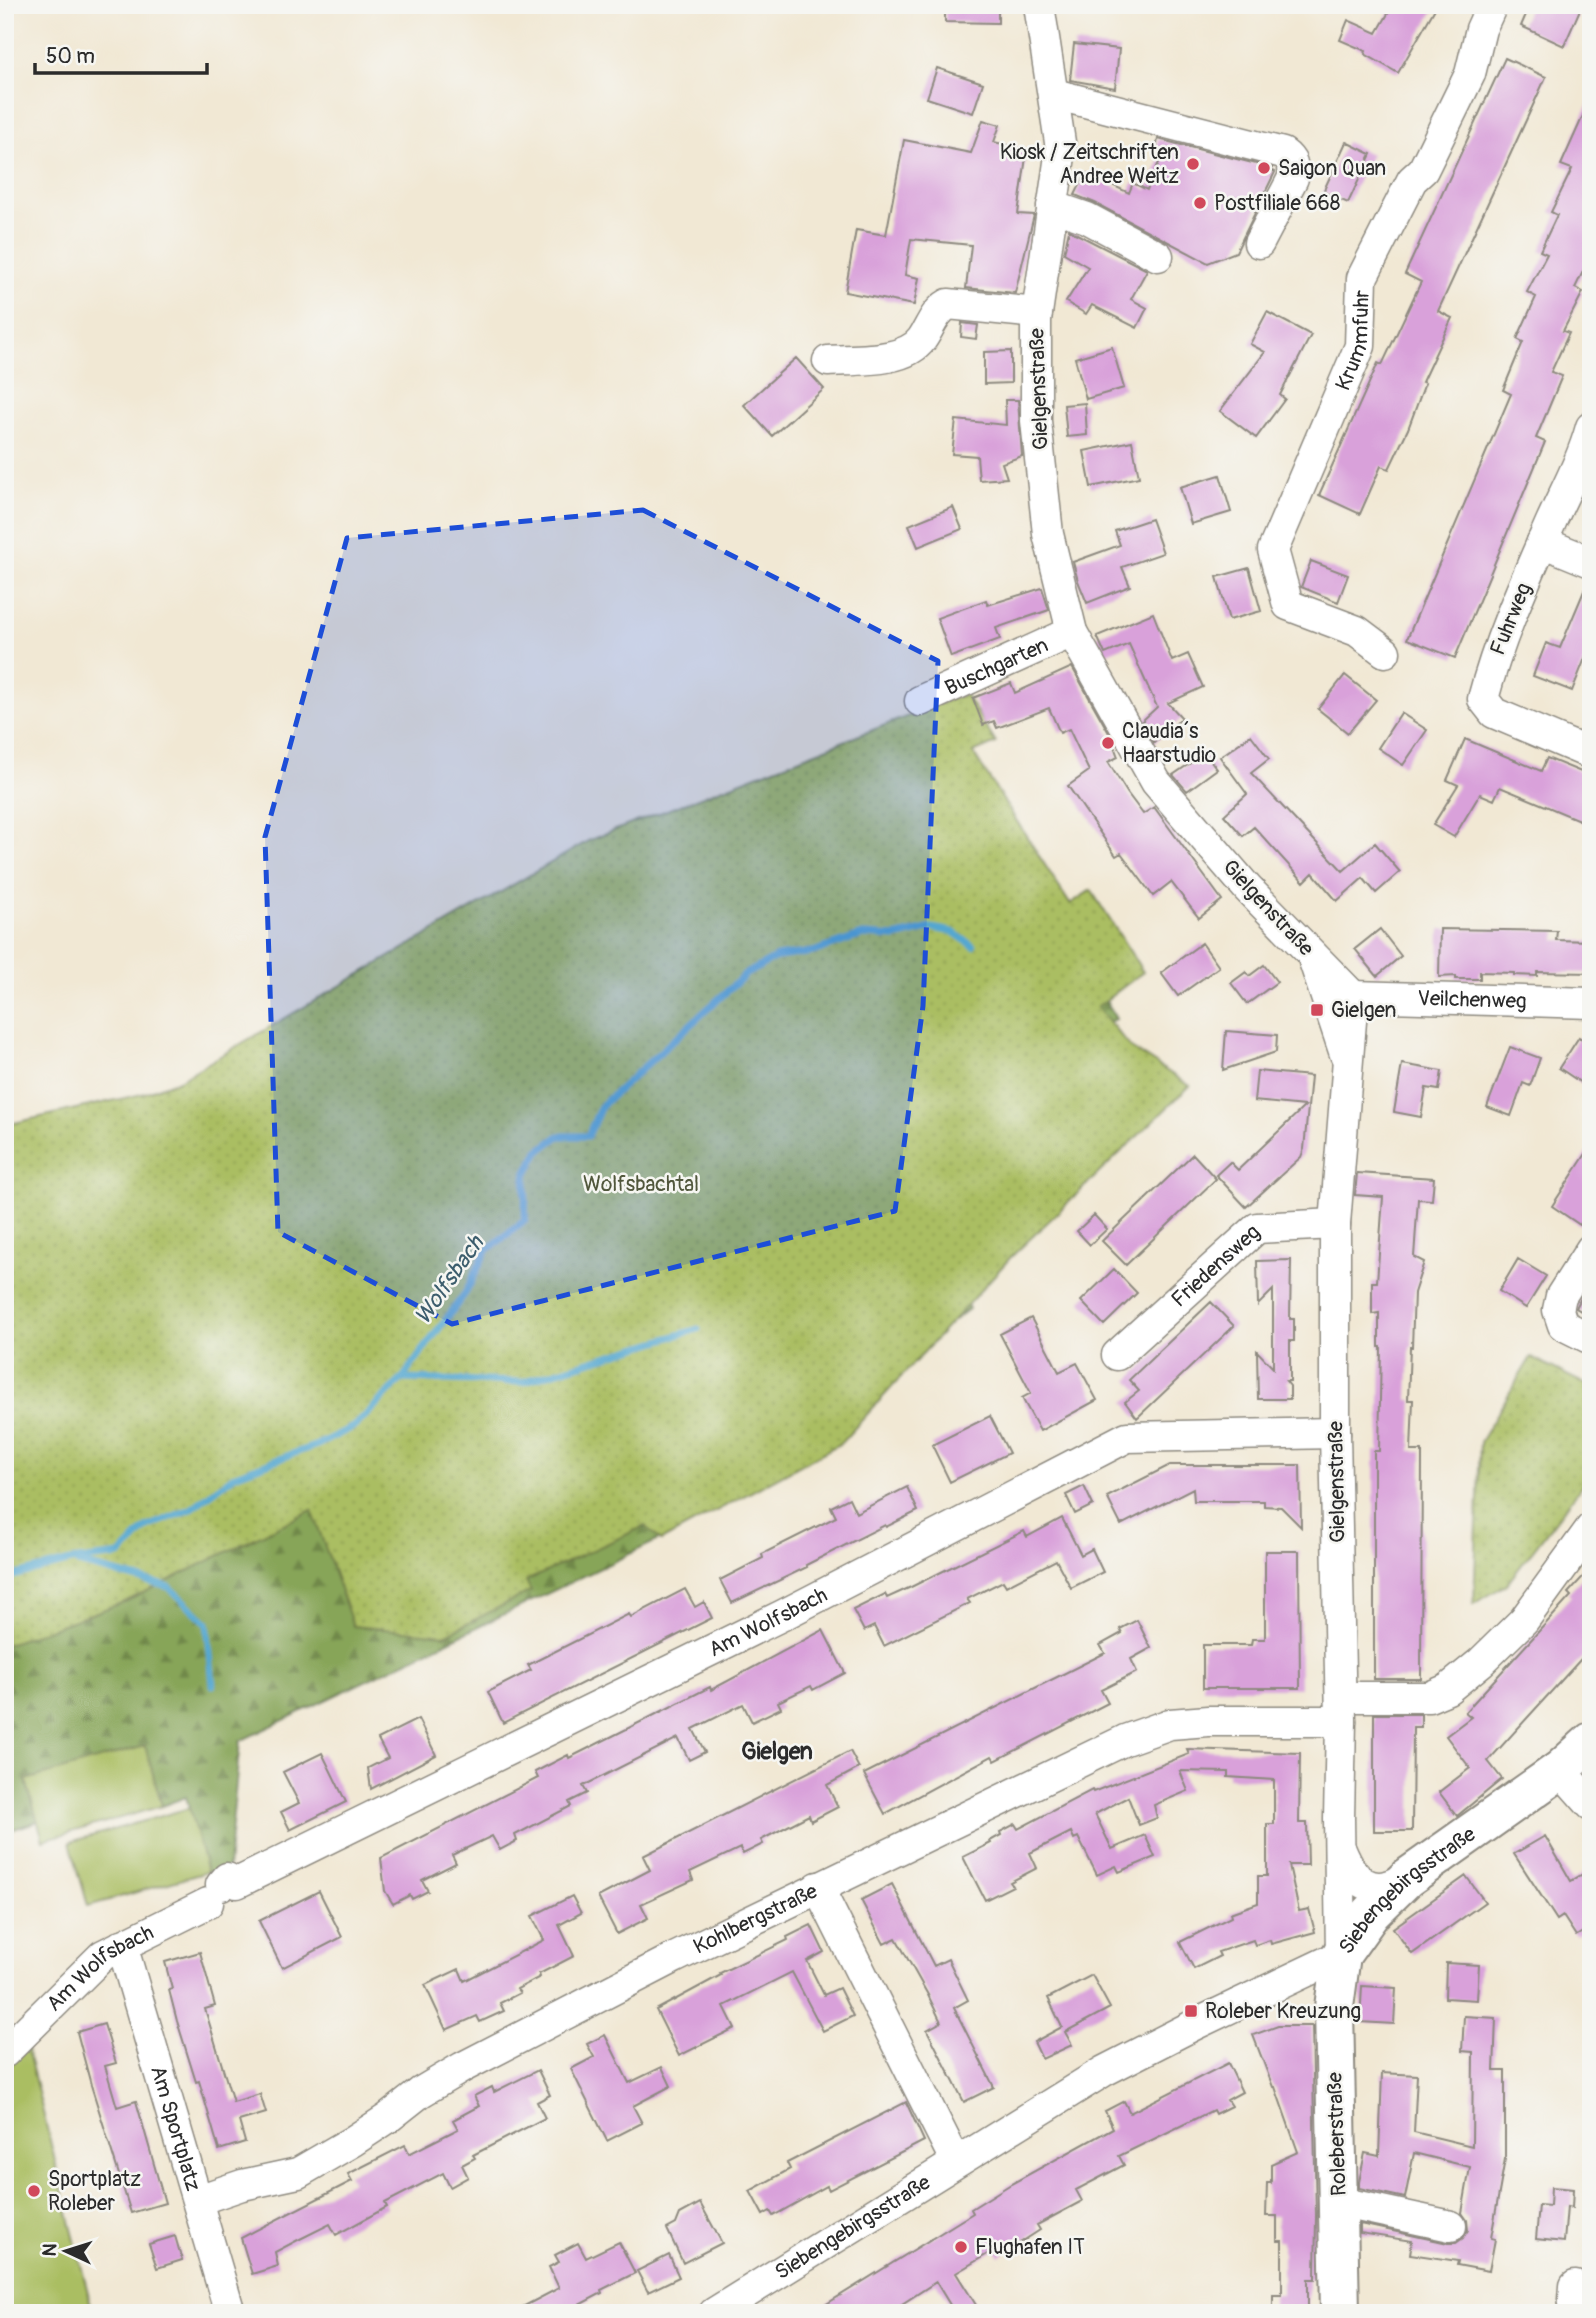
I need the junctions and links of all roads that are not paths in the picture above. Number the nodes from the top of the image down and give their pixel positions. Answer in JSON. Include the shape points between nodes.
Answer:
{"nodes":[{"id":1,"x":1039,"y":5,"type":"edge"},
{"id":2,"x":1492,"y":5,"type":"edge"},
{"id":3,"x":1054,"y":94,"type":"junction"},
{"id":4,"x":1052,"y":206,"type":"junction"},
{"id":5,"x":1259,"y":243,"type":"dead end"},
{"id":6,"x":1158,"y":256,"type":"dead end"},
{"id":7,"x":1037,"y":313,"type":"junction"},
{"id":8,"x":828,"y":361,"type":"dead end"},
{"id":9,"x":1591,"y":427,"type":"edge"},
{"id":10,"x":1586,"y":458,"type":"edge"},
{"id":11,"x":1542,"y":542,"type":"junction"},
{"id":12,"x":1591,"y":562,"type":"edge"},
{"id":13,"x":1072,"y":632,"type":"junction"},
{"id":14,"x":1385,"y":652,"type":"dead end"},
{"id":15,"x":920,"y":701,"type":"dead end"},
{"id":16,"x":1591,"y":754,"type":"edge"},
{"id":17,"x":1312,"y":956,"type":"junction"},
{"id":18,"x":1353,"y":996,"type":"junction"},
{"id":19,"x":1591,"y":1003,"type":"edge"},
{"id":20,"x":1348,"y":1064,"type":"junction"},
{"id":21,"x":1335,"y":1224,"type":"junction"},
{"id":22,"x":1591,"y":1249,"type":"edge"},
{"id":23,"x":1591,"y":1339,"type":"edge"},
{"id":24,"x":1117,"y":1355,"type":"dead end"},
{"id":25,"x":1335,"y":1433,"type":"junction"},
{"id":26,"x":1591,"y":1528,"type":"edge"},
{"id":27,"x":1341,"y":1709,"type":"junction"},
{"id":28,"x":1591,"y":1741,"type":"edge"},
{"id":29,"x":1560,"y":1770,"type":"junction"},
{"id":30,"x":1591,"y":1805,"type":"edge"},
{"id":31,"x":1340,"y":1848,"type":"junction"},
{"id":32,"x":1408,"y":1878,"type":"junction"},
{"id":33,"x":818,"y":1887,"type":"junction"},
{"id":34,"x":122,"y":1945,"type":"junction"},
{"id":35,"x":1341,"y":1955,"type":"junction"},
{"id":36,"x":5,"y":2052,"type":"edge"},
{"id":37,"x":956,"y":2162,"type":"junction"},
{"id":38,"x":198,"y":2200,"type":"junction"},
{"id":39,"x":1339,"y":2202,"type":"junction"},
{"id":40,"x":1451,"y":2227,"type":"dead end"},
{"id":41,"x":230,"y":2313,"type":"edge"},
{"id":42,"x":714,"y":2313,"type":"edge"},
{"id":43,"x":1340,"y":2313,"type":"edge"}],
"edges":[{"from":1,"to":3,"type":"street","name":"Gielgenstraße"},
{"from":2,"to":14,"type":"street","name":"Krummfuhr","via":[[1470,74],[1362,278],[1360,346],[1273,550],[1287,606],[1357,631]]},
{"from":3,"to":4,"type":"street","name":"Gielgenstraße","via":[[1061,149]]},
{"from":3,"to":5,"type":"street","via":[[1292,159],[1293,178]]},
{"from":4,"to":6,"type":"street","via":[[1087,218]]},
{"from":4,"to":7,"type":"street","name":"Gielgenstraße"},
{"from":7,"to":8,"type":"street","via":[[948,304],[912,350],[895,356]]},
{"from":7,"to":13,"type":"street","name":"Gielgenstraße","via":[[1037,421],[1047,522]]},
{"from":9,"to":10,"type":"street","name":"Fuhrweg"},
{"from":10,"to":11,"type":"street","name":"Fuhrweg"},
{"from":11,"to":12,"type":"street"},
{"from":11,"to":16,"type":"street","name":"Fuhrweg","via":[[1483,699],[1494,713]]},
{"from":13,"to":15,"type":"street","name":"Buschgarten"},
{"from":13,"to":17,"type":"street","name":"Gielgenstraße","via":[[1156,782]]},
{"from":17,"to":18,"type":"street","name":"Gielgenstraße"},
{"from":17,"to":20,"type":"street"},
{"from":18,"to":19,"type":"street","name":"Veilchenweg"},
{"from":18,"to":20,"type":"street","name":"Gielgenstraße"},
{"from":20,"to":21,"type":"street","name":"Gielgenstraße"},
{"from":21,"to":24,"type":"street","name":"Friedensweg","via":[[1257,1228]]},
{"from":21,"to":25,"type":"street","name":"Gielgenstraße"},
{"from":22,"to":23,"type":"street","via":[[1561,1296],[1558,1310],[1563,1325]]},
{"from":25,"to":27,"type":"street","name":"Gielgenstraße"},
{"from":25,"to":34,"type":"street","name":"Am Wolfsbach","via":[[1127,1437],[426,1792],[237,1883],[227,1878],[215,1894]]},
{"from":26,"to":27,"type":"street","name":"Kohlbergstraße","via":[[1524,1620],[1448,1689],[1429,1697]]},
{"from":27,"to":31,"type":"street","name":"Gielgenstraße"},
{"from":27,"to":33,"type":"street","name":"Kohlbergstraße","via":[[1170,1724],[1074,1763]]},
{"from":28,"to":29,"type":"main road","name":"Siebengebirgsstraße"},
{"from":29,"to":30,"type":"street"},
{"from":29,"to":32,"type":"main road","name":"Siebengebirgsstraße"},
{"from":31,"to":32,"type":"street","via":[[1349,1870],[1363,1881],[1379,1887]]},
{"from":31,"to":35,"type":"street","name":"Gielgenstraße"},
{"from":32,"to":35,"type":"main road","name":"Siebengebirgsstraße","via":[[1371,1913]]},
{"from":33,"to":37,"type":"street"},
{"from":33,"to":38,"type":"street","name":"Kohlbergstraße","via":[[463,2067],[298,2173]]},
{"from":34,"to":36,"type":"street","name":"Am Wolfsbach","via":[[103,1955]]},
{"from":34,"to":38,"type":"street","name":"Am Sportplatz"},
{"from":35,"to":37,"type":"street","name":"Siebengebirgsstraße","via":[[1104,2071]]},
{"from":35,"to":39,"type":"main road","name":"Roleberstraße","via":[[1334,2007]]},
{"from":37,"to":42,"type":"street","name":"Siebengebirgsstraße"},
{"from":38,"to":41,"type":"street","name":"Am Sportplatz"},
{"from":39,"to":40,"type":"street"},
{"from":39,"to":43,"type":"main road","name":"Roleberstraße"}]}
